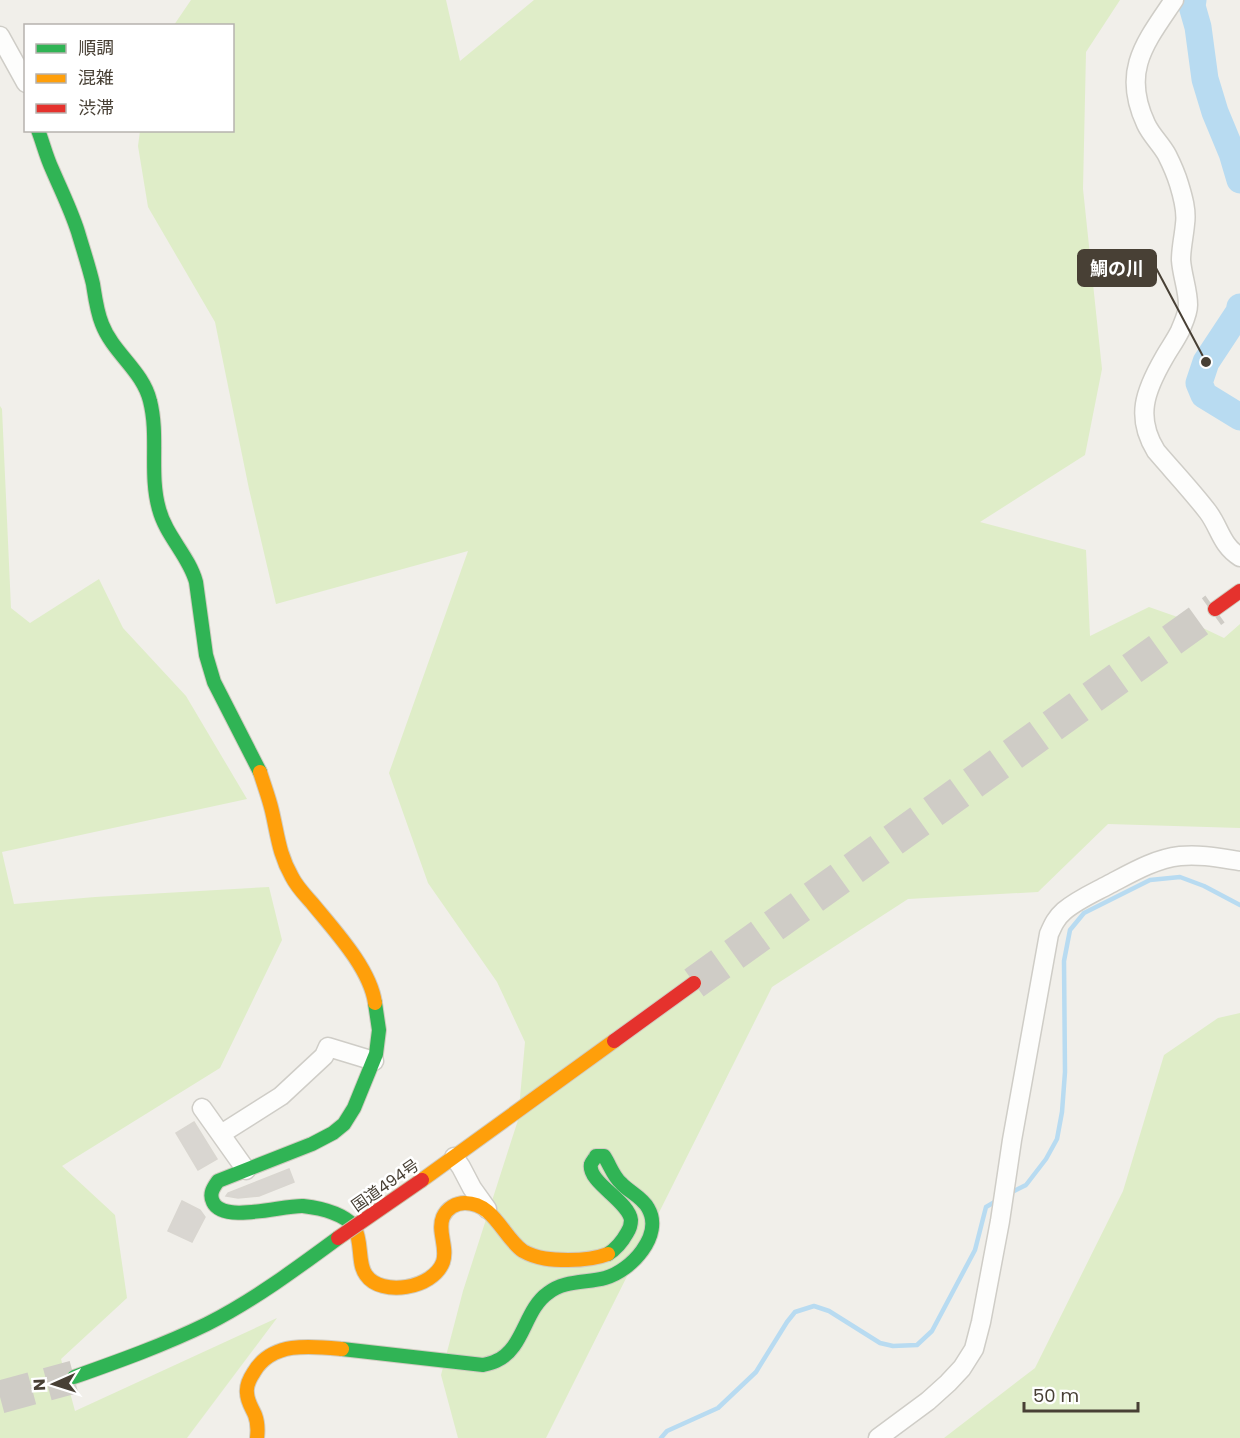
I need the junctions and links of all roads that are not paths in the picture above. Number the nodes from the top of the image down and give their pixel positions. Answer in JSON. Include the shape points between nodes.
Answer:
{"nodes":[{"id":1,"x":1174,"y":0,"type":"edge"},
{"id":2,"x":0,"y":36,"type":"edge"},
{"id":3,"x":24,"y":79,"type":"edge"},
{"id":4,"x":39,"y":132,"type":"edge"},
{"id":5,"x":1240,"y":556,"type":"edge"},
{"id":6,"x":1240,"y":591,"type":"edge"},
{"id":7,"x":1220,"y":605,"type":"tunnel mouth"},
{"id":8,"x":1240,"y":861,"type":"edge"},
{"id":9,"x":694,"y":983,"type":"tunnel mouth"},
{"id":10,"x":374,"y":1061,"type":"junction"},
{"id":11,"x":202,"y":1108,"type":"dead end"},
{"id":12,"x":221,"y":1134,"type":"junction"},
{"id":13,"x":454,"y":1157,"type":"junction"},
{"id":14,"x":246,"y":1170,"type":"junction"},
{"id":15,"x":488,"y":1209,"type":"junction"},
{"id":16,"x":74,"y":1377,"type":"tunnel mouth"},
{"id":17,"x":257,"y":1438,"type":"edge"},
{"id":18,"x":878,"y":1438,"type":"edge"}],
"edges":[{"from":1,"to":5,"type":"street","via":[[1146,42],[1136,78],[1137,98],[1146,125],[1167,155],[1185,206],[1181,259],[1188,308],[1148,389],[1145,427],[1156,451],[1209,513],[1225,544]]},
{"from":2,"to":3,"type":"street"},
{"from":4,"to":10,"type":"main road","via":[[73,216],[101,323],[150,398],[159,510],[193,571],[214,682],[259,767],[284,863],[346,944],[374,994],[379,1030]]},
{"from":6,"to":7,"type":"main road"},
{"from":8,"to":18,"type":"street","via":[[1205,855],[1167,858],[1076,901],[1055,921],[1049,934],[974,1349],[948,1383]]},
{"from":9,"to":13,"type":"main road","name":"国道494号"},
{"from":10,"to":12,"type":"street","via":[[328,1047],[324,1056],[281,1096]]},
{"from":10,"to":14,"type":"main road","via":[[344,1124],[312,1144]]},
{"from":11,"to":12,"type":"street"},
{"from":12,"to":14,"type":"street"},
{"from":13,"to":15,"type":"street"},
{"from":13,"to":16,"type":"main road","name":"国道494号","bridge":true,"via":[[261,1293],[151,1348]]},
{"from":14,"to":15,"type":"main road","via":[[218,1181],[211,1196],[216,1209],[235,1213],[296,1205],[338,1216],[354,1225],[358,1233],[362,1269],[367,1278],[393,1287],[425,1283],[440,1270],[445,1250],[443,1217],[453,1206],[461,1203]]},
{"from":15,"to":17,"type":"main road","via":[[513,1242],[532,1255],[554,1260],[588,1259],[613,1252],[623,1241],[631,1220],[622,1203],[593,1175],[591,1160],[604,1156],[614,1176],[648,1208],[651,1228],[648,1241],[625,1269],[548,1292],[531,1312],[513,1350],[495,1363],[483,1365],[337,1348],[273,1353],[264,1358],[248,1381],[246,1392],[256,1416]]}]}
